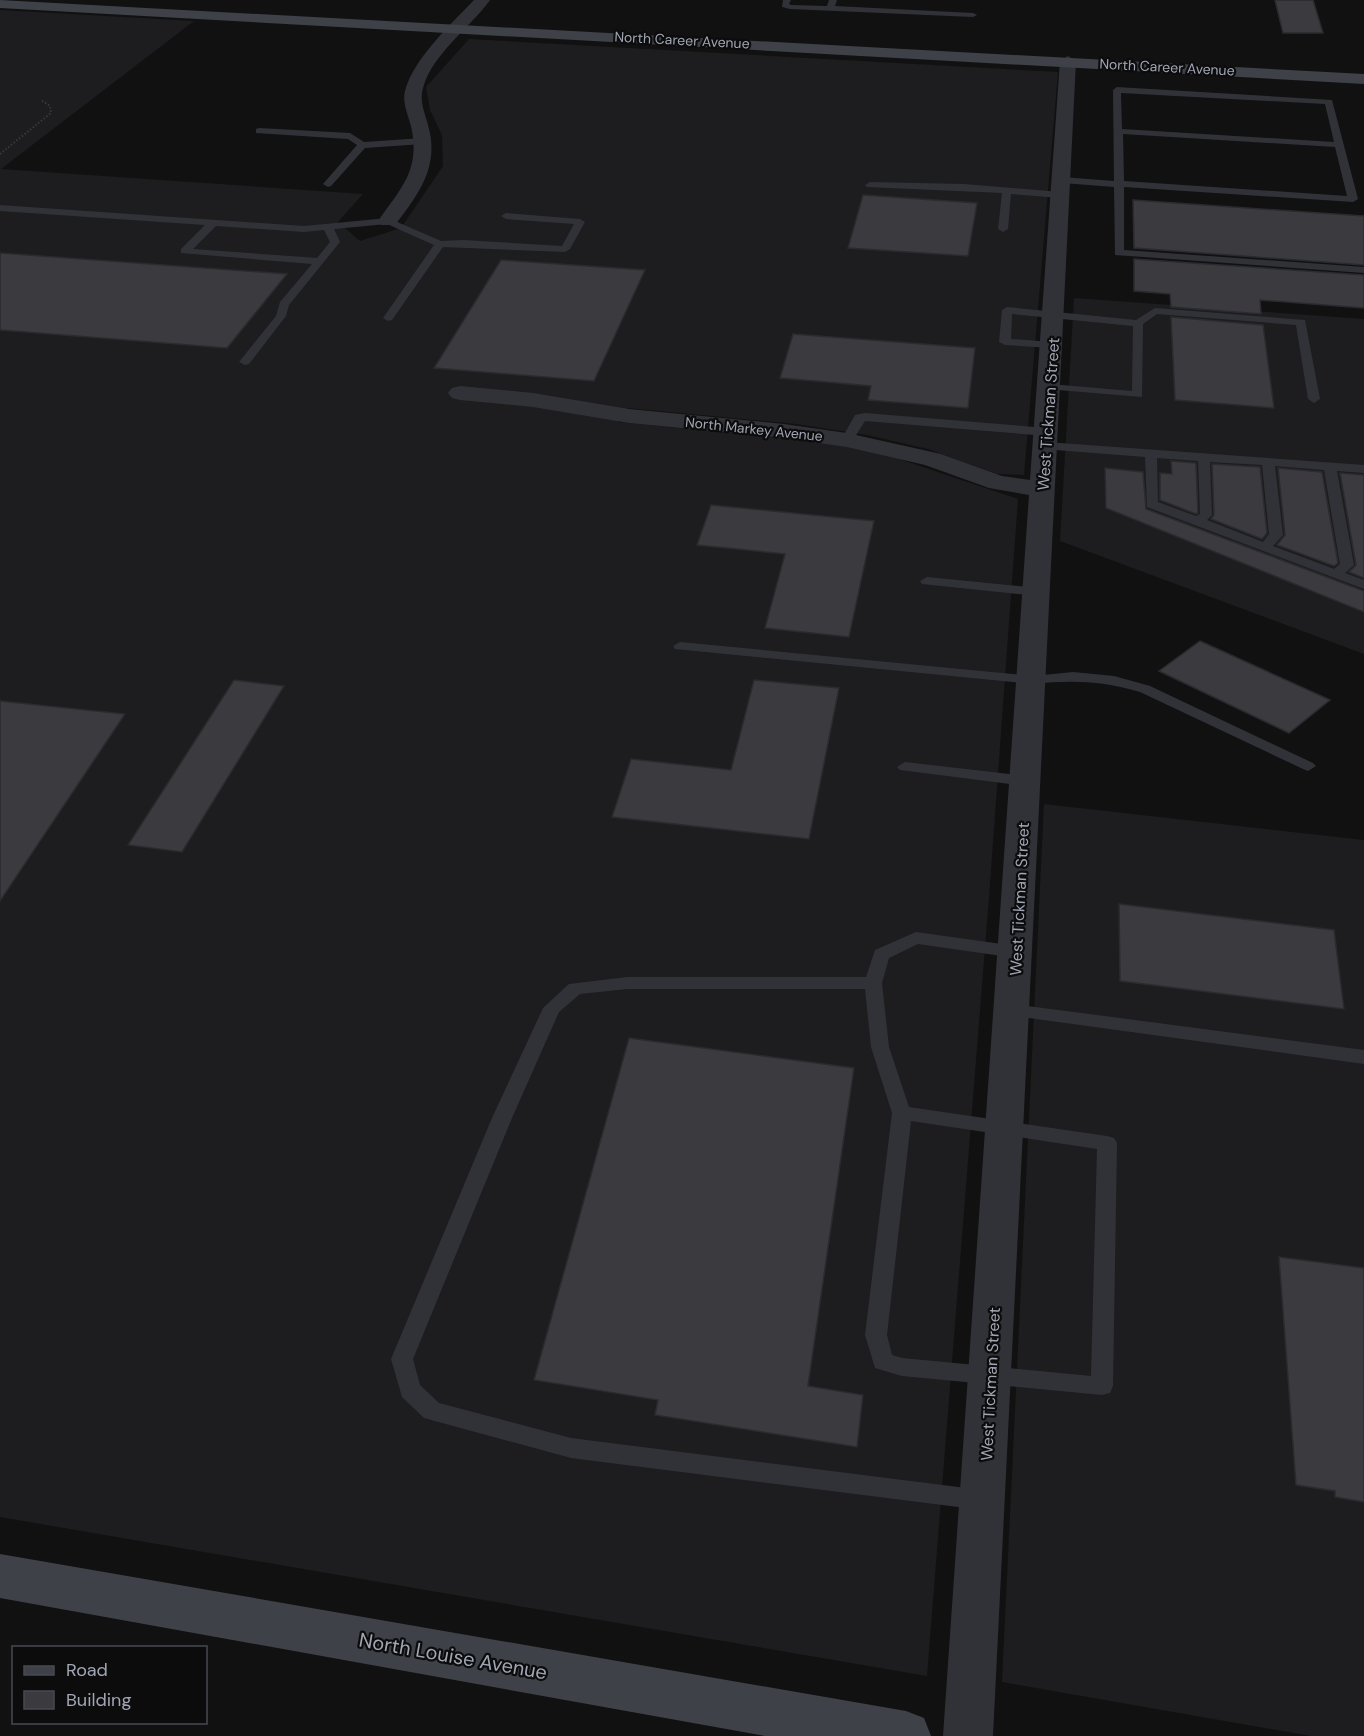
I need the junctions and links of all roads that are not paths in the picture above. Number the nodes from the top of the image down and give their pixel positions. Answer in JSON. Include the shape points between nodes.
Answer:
{"nodes":[{"id":1,"x":482,"y":0,"type":"edge"},
{"id":2,"x":787,"y":0,"type":"edge"},
{"id":3,"x":52,"y":2,"type":"edge"},
{"id":4,"x":0,"y":3,"type":"edge"},
{"id":5,"x":832,"y":4,"type":"edge"},
{"id":6,"x":973,"y":15,"type":"dead end"},
{"id":7,"x":458,"y":28,"type":"junction"},
{"id":8,"x":1068,"y":61,"type":"junction"},
{"id":9,"x":1364,"y":79,"type":"edge"},
{"id":10,"x":259,"y":131,"type":"dead end"},
{"id":11,"x":1118,"y":131,"type":"junction"},
{"id":12,"x":423,"y":141,"type":"junction"},
{"id":13,"x":362,"y":145,"type":"junction"},
{"id":14,"x":1339,"y":145,"type":"junction"},
{"id":15,"x":328,"y":183,"type":"dead end"},
{"id":16,"x":1119,"y":184,"type":"junction"},
{"id":17,"x":870,"y":185,"type":"dead end"},
{"id":18,"x":1061,"y":188,"type":"junction"},
{"id":19,"x":1007,"y":190,"type":"junction"},
{"id":20,"x":0,"y":208,"type":"edge"},
{"id":21,"x":506,"y":216,"type":"dead end"},
{"id":22,"x":388,"y":221,"type":"junction"},
{"id":23,"x":213,"y":223,"type":"junction"},
{"id":24,"x":328,"y":227,"type":"junction"},
{"id":25,"x":1003,"y":229,"type":"dead end"},
{"id":26,"x":440,"y":244,"type":"junction"},
{"id":27,"x":318,"y":261,"type":"junction"},
{"id":28,"x":1364,"y":270,"type":"edge"},
{"id":29,"x":388,"y":318,"type":"dead end"},
{"id":30,"x":1138,"y":323,"type":"junction"},
{"id":31,"x":1054,"y":325,"type":"junction"},
{"id":32,"x":245,"y":362,"type":"dead end"},
{"id":33,"x":1050,"y":387,"type":"junction"},
{"id":34,"x":460,"y":393,"type":"dead end"},
{"id":35,"x":1314,"y":399,"type":"dead end"},
{"id":36,"x":1046,"y":439,"type":"junction"},
{"id":37,"x":847,"y":440,"type":"junction"},
{"id":38,"x":1151,"y":452,"type":"junction"},
{"id":39,"x":1204,"y":456,"type":"junction"},
{"id":40,"x":1268,"y":462,"type":"junction"},
{"id":41,"x":1330,"y":467,"type":"junction"},
{"id":42,"x":1364,"y":469,"type":"edge"},
{"id":43,"x":1044,"y":489,"type":"junction"},
{"id":44,"x":1197,"y":521,"type":"junction"},
{"id":45,"x":1265,"y":547,"type":"junction"},
{"id":46,"x":1335,"y":574,"type":"junction"},
{"id":47,"x":927,"y":581,"type":"dead end"},
{"id":48,"x":1364,"y":585,"type":"edge"},
{"id":49,"x":1038,"y":592,"type":"junction"},
{"id":50,"x":680,"y":646,"type":"dead end"},
{"id":51,"x":1033,"y":680,"type":"junction"},
{"id":52,"x":1308,"y":766,"type":"dead end"},
{"id":53,"x":905,"y":767,"type":"dead end"},
{"id":54,"x":1026,"y":782,"type":"junction"},
{"id":55,"x":1016,"y":952,"type":"junction"},
{"id":56,"x":873,"y":983,"type":"junction"},
{"id":57,"x":1013,"y":1010,"type":"junction"},
{"id":58,"x":1364,"y":1057,"type":"edge"},
{"id":59,"x":902,"y":1113,"type":"junction"},
{"id":60,"x":1005,"y":1127,"type":"junction"},
{"id":61,"x":991,"y":1377,"type":"junction"},
{"id":62,"x":983,"y":1500,"type":"junction"},
{"id":63,"x":0,"y":1576,"type":"edge"},
{"id":64,"x":906,"y":1736,"type":"edge"},
{"id":65,"x":968,"y":1736,"type":"edge"}],
"edges":[{"from":1,"to":7,"type":"street"},
{"from":2,"to":5,"type":"lane","via":[[785,5],[790,7]]},
{"from":3,"to":4,"type":"street","name":"North Career Avenue"},
{"from":3,"to":7,"type":"street","name":"North Career Avenue"},
{"from":5,"to":6,"type":"lane"},
{"from":7,"to":8,"type":"street","name":"North Career Avenue"},
{"from":7,"to":12,"type":"street","via":[[415,84],[413,103]]},
{"from":8,"to":9,"type":"street","name":"North Career Avenue"},
{"from":8,"to":18,"type":"street","name":"West Tickman Street"},
{"from":10,"to":13,"type":"lane","via":[[350,136]]},
{"from":11,"to":14,"type":"lane"},
{"from":11,"to":14,"type":"lane","via":[[1118,90],[1329,102]]},
{"from":11,"to":16,"type":"lane"},
{"from":12,"to":13,"type":"lane"},
{"from":12,"to":22,"type":"street","via":[[425,156],[420,174]]},
{"from":13,"to":15,"type":"lane"},
{"from":14,"to":16,"type":"lane","via":[[1353,199]]},
{"from":16,"to":18,"type":"lane"},
{"from":16,"to":28,"type":"lane","via":[[1119,254]]},
{"from":17,"to":19,"type":"lane"},
{"from":18,"to":19,"type":"lane"},
{"from":18,"to":31,"type":"street","name":"West Tickman Street"},
{"from":19,"to":25,"type":"lane"},
{"from":20,"to":23,"type":"lane"},
{"from":21,"to":26,"type":"lane","via":[[580,222],[565,249]]},
{"from":22,"to":24,"type":"lane"},
{"from":22,"to":26,"type":"lane"},
{"from":23,"to":24,"type":"lane"},
{"from":23,"to":27,"type":"lane","via":[[185,251]]},
{"from":24,"to":27,"type":"lane","via":[[335,242]]},
{"from":26,"to":29,"type":"lane"},
{"from":27,"to":32,"type":"lane"},
{"from":30,"to":31,"type":"lane"},
{"from":30,"to":33,"type":"lane","via":[[1138,395]]},
{"from":30,"to":35,"type":"lane","via":[[1155,311],[1301,322]]},
{"from":31,"to":33,"type":"street","name":"West Tickman Street"},
{"from":33,"to":36,"type":"street","name":"West Tickman Street"},
{"from":34,"to":37,"type":"street","name":"North Markey Avenue"},
{"from":36,"to":37,"type":"lane","via":[[866,417],[859,418]]},
{"from":36,"to":38,"type":"lane"},
{"from":36,"to":43,"type":"street","name":"West Tickman Street"},
{"from":37,"to":43,"type":"street","name":"North Markey Avenue","via":[[924,457],[998,483]]},
{"from":38,"to":39,"type":"lane"},
{"from":38,"to":44,"type":"lane","via":[[1152,504]]},
{"from":39,"to":40,"type":"lane"},
{"from":39,"to":44,"type":"lane","via":[[1206,515]]},
{"from":40,"to":41,"type":"lane"},
{"from":40,"to":45,"type":"lane","via":[[1276,535]]},
{"from":41,"to":42,"type":"lane"},
{"from":41,"to":46,"type":"lane","via":[[1347,565]]},
{"from":43,"to":49,"type":"street","name":"West Tickman Street"},
{"from":44,"to":45,"type":"lane"},
{"from":45,"to":46,"type":"lane"},
{"from":46,"to":48,"type":"lane"},
{"from":47,"to":49,"type":"lane"},
{"from":49,"to":51,"type":"street","name":"West Tickman Street"},
{"from":50,"to":51,"type":"lane"},
{"from":51,"to":52,"type":"lane","via":[[1072,676],[1114,680],[1145,689]]},
{"from":51,"to":54,"type":"street","name":"West Tickman Street"},
{"from":53,"to":54,"type":"lane"},
{"from":54,"to":55,"type":"street","name":"West Tickman Street"},
{"from":55,"to":56,"type":"lane","via":[[916,938],[881,954]]},
{"from":55,"to":57,"type":"street","name":"West Tickman Street"},
{"from":56,"to":59,"type":"lane","via":[[880,1047]]},
{"from":56,"to":62,"type":"lane","via":[[627,983],[575,988],[552,1008],[402,1359],[410,1390],[432,1412],[571,1448]]},
{"from":57,"to":58,"type":"lane"},
{"from":57,"to":60,"type":"street","name":"West Tickman Street"},
{"from":59,"to":60,"type":"lane"},
{"from":59,"to":61,"type":"lane","via":[[876,1335],[883,1361],[902,1367]]},
{"from":60,"to":61,"type":"street","name":"West Tickman Street"},
{"from":60,"to":61,"type":"lane","via":[[1107,1143],[1102,1386]]},
{"from":61,"to":62,"type":"street","name":"West Tickman Street"},
{"from":62,"to":65,"type":"street","name":"West Tickman Street"},
{"from":63,"to":64,"type":"street","name":"North Louise Avenue"}]}
